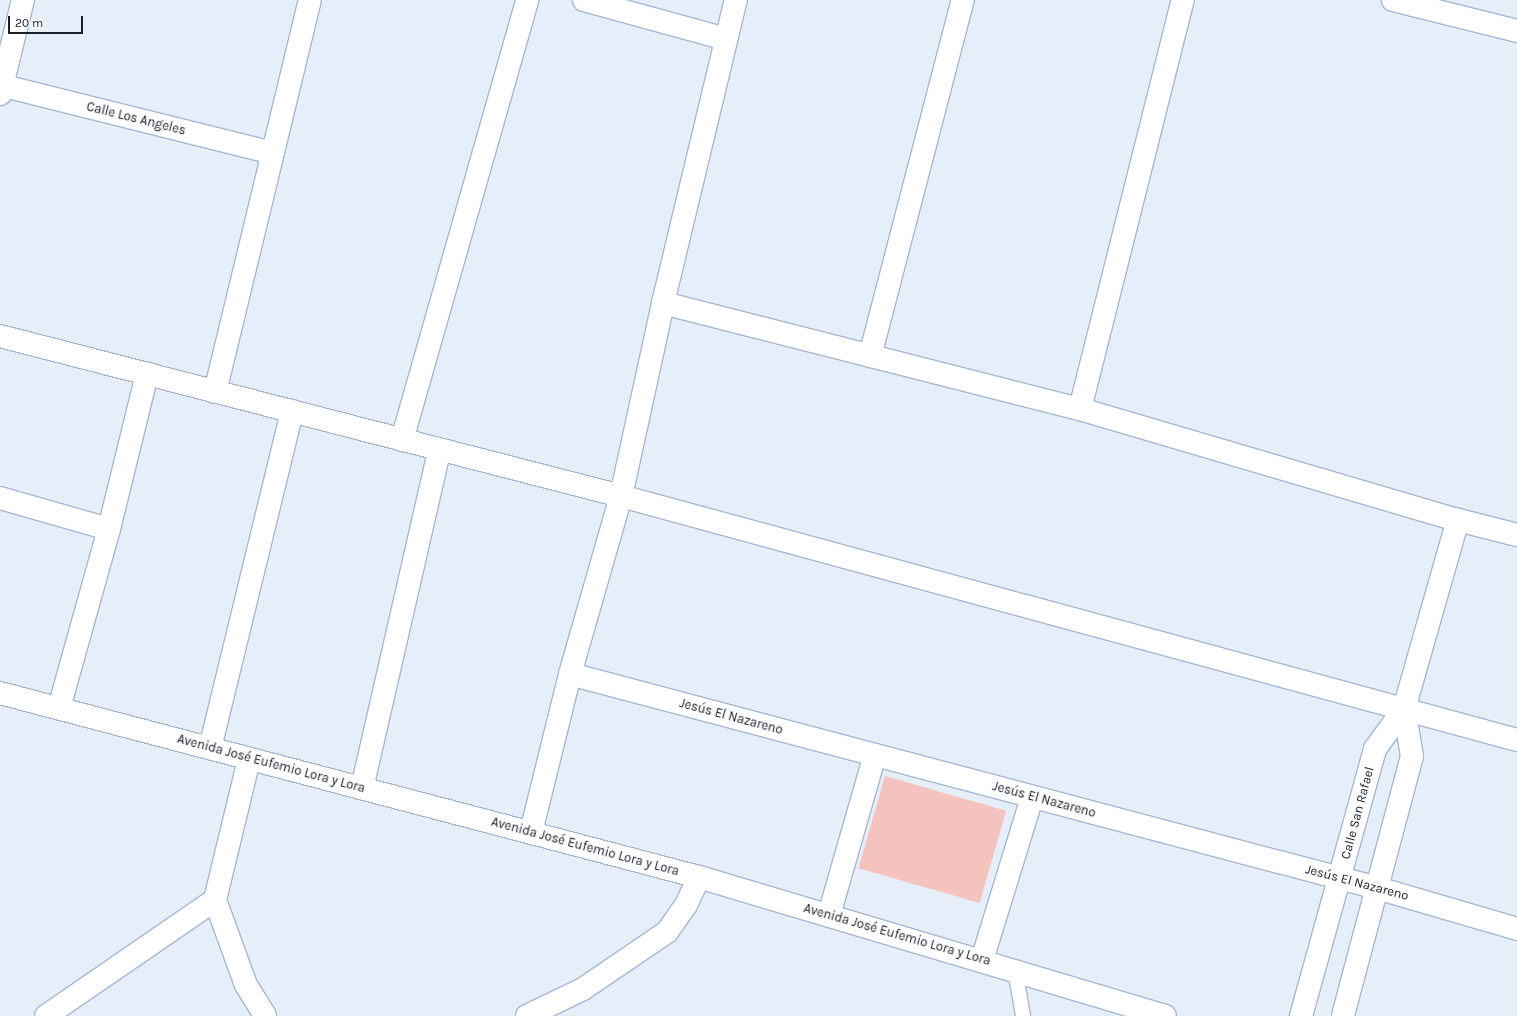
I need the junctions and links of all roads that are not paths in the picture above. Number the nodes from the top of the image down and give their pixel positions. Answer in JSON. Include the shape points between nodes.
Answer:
{"nodes":[{"id":1,"x":23,"y":0,"type":"edge"},
{"id":2,"x":310,"y":0,"type":"edge"},
{"id":3,"x":527,"y":0,"type":"edge"},
{"id":4,"x":584,"y":0,"type":"edge"},
{"id":5,"x":736,"y":0,"type":"edge"},
{"id":6,"x":963,"y":0,"type":"edge"},
{"id":7,"x":1183,"y":0,"type":"edge"},
{"id":8,"x":1393,"y":0,"type":"edge"},
{"id":9,"x":1517,"y":31,"type":"edge"},
{"id":10,"x":726,"y":39,"type":"junction"},
{"id":11,"x":1,"y":88,"type":"edge"},
{"id":12,"x":273,"y":153,"type":"junction"},
{"id":13,"x":663,"y":303,"type":"junction"},
{"id":14,"x":0,"y":336,"type":"edge"},
{"id":15,"x":870,"y":356,"type":"junction"},
{"id":16,"x":147,"y":374,"type":"junction"},
{"id":17,"x":215,"y":392,"type":"junction"},
{"id":18,"x":1080,"y":409,"type":"junction"},
{"id":19,"x":292,"y":410,"type":"junction"},
{"id":20,"x":402,"y":440,"type":"junction"},
{"id":21,"x":439,"y":451,"type":"junction"},
{"id":22,"x":621,"y":496,"type":"junction"},
{"id":23,"x":0,"y":498,"type":"edge"},
{"id":24,"x":1458,"y":520,"type":"junction"},
{"id":25,"x":110,"y":529,"type":"junction"},
{"id":26,"x":1517,"y":535,"type":"edge"},
{"id":27,"x":570,"y":674,"type":"junction"},
{"id":28,"x":0,"y":693,"type":"edge"},
{"id":29,"x":59,"y":708,"type":"junction"},
{"id":30,"x":1404,"y":709,"type":"junction"},
{"id":31,"x":1517,"y":740,"type":"edge"},
{"id":32,"x":210,"y":748,"type":"junction"},
{"id":33,"x":875,"y":755,"type":"junction"},
{"id":34,"x":249,"y":758,"type":"junction"},
{"id":35,"x":362,"y":788,"type":"junction"},
{"id":36,"x":1032,"y":797,"type":"junction"},
{"id":37,"x":531,"y":832,"type":"junction"},
{"id":38,"x":699,"y":877,"type":"junction"},
{"id":39,"x":1340,"y":878,"type":"junction"},
{"id":40,"x":1377,"y":888,"type":"junction"},
{"id":41,"x":215,"y":900,"type":"junction"},
{"id":42,"x":829,"y":915,"type":"junction"},
{"id":43,"x":1517,"y":929,"type":"edge"},
{"id":44,"x":982,"y":960,"type":"junction"},
{"id":45,"x":1015,"y":970,"type":"junction"},
{"id":46,"x":1130,"y":1012,"type":"edge"},
{"id":47,"x":46,"y":1016,"type":"edge"},
{"id":48,"x":265,"y":1016,"type":"edge"},
{"id":49,"x":527,"y":1016,"type":"edge"},
{"id":50,"x":1023,"y":1016,"type":"edge"},
{"id":51,"x":1165,"y":1016,"type":"edge"},
{"id":52,"x":1301,"y":1016,"type":"edge"},
{"id":53,"x":1343,"y":1016,"type":"edge"}],
"edges":[{"from":1,"to":11,"type":"street"},
{"from":2,"to":12,"type":"street"},
{"from":3,"to":20,"type":"street"},
{"from":4,"to":10,"type":"street"},
{"from":5,"to":10,"type":"street"},
{"from":6,"to":15,"type":"street"},
{"from":7,"to":18,"type":"street"},
{"from":8,"to":9,"type":"street"},
{"from":10,"to":13,"type":"street"},
{"from":11,"to":12,"type":"street","name":"Calle Los Angeles"},
{"from":12,"to":17,"type":"street"},
{"from":13,"to":15,"type":"street"},
{"from":13,"to":22,"type":"street"},
{"from":14,"to":16,"type":"street"},
{"from":15,"to":18,"type":"street"},
{"from":16,"to":17,"type":"street"},
{"from":16,"to":25,"type":"street"},
{"from":17,"to":19,"type":"street"},
{"from":18,"to":24,"type":"street"},
{"from":19,"to":20,"type":"street"},
{"from":19,"to":32,"type":"street"},
{"from":20,"to":21,"type":"street"},
{"from":21,"to":22,"type":"street"},
{"from":21,"to":35,"type":"street"},
{"from":22,"to":27,"type":"street"},
{"from":22,"to":30,"type":"street"},
{"from":23,"to":25,"type":"street"},
{"from":24,"to":26,"type":"street"},
{"from":24,"to":30,"type":"street","name":"Calle San Rafael"},
{"from":25,"to":29,"type":"street"},
{"from":27,"to":33,"type":"street","name":"Jesús El Nazareno"},
{"from":27,"to":37,"type":"street"},
{"from":28,"to":29,"type":"street","name":"Avenida José Eufemio Lora y Lora"},
{"from":29,"to":32,"type":"street","name":"Avenida José Eufemio Lora y Lora"},
{"from":30,"to":31,"type":"street"},
{"from":30,"to":39,"type":"street","name":"Calle San Rafael","via":[[1375,749]]},
{"from":30,"to":40,"type":"street","name":"Calle San Rafael","via":[[1412,756]]},
{"from":32,"to":34,"type":"street","name":"Avenida José Eufemio Lora y Lora"},
{"from":33,"to":36,"type":"street","name":"Jesús El Nazareno"},
{"from":33,"to":42,"type":"street"},
{"from":34,"to":35,"type":"street","name":"Avenida José Eufemio Lora y Lora"},
{"from":34,"to":41,"type":"street"},
{"from":35,"to":37,"type":"street","name":"Avenida José Eufemio Lora y Lora"},
{"from":36,"to":39,"type":"street","name":"Jesús El Nazareno"},
{"from":36,"to":44,"type":"street"},
{"from":37,"to":38,"type":"street","name":"Avenida José Eufemio Lora y Lora"},
{"from":38,"to":42,"type":"street","name":"Avenida José Eufemio Lora y Lora"},
{"from":38,"to":49,"type":"street","via":[[686,905],[667,932],[584,989]]},
{"from":39,"to":40,"type":"street","name":"Jesús El Nazareno"},
{"from":39,"to":52,"type":"street","name":"Calle San Rafael"},
{"from":40,"to":43,"type":"street","name":"Jesús El Nazareno"},
{"from":40,"to":53,"type":"street","name":"Calle San Rafael"},
{"from":41,"to":47,"type":"street"},
{"from":41,"to":48,"type":"street","via":[[246,985]]},
{"from":42,"to":44,"type":"street","name":"Avenida José Eufemio Lora y Lora"},
{"from":44,"to":45,"type":"street","name":"Avenida José Eufemio Lora y Lora"},
{"from":45,"to":46,"type":"street","name":"Avenida José Eufemio Lora y Lora"},
{"from":45,"to":50,"type":"lane"},
{"from":46,"to":51,"type":"street","name":"Avenida José Eufemio Lora y Lora"}]}
